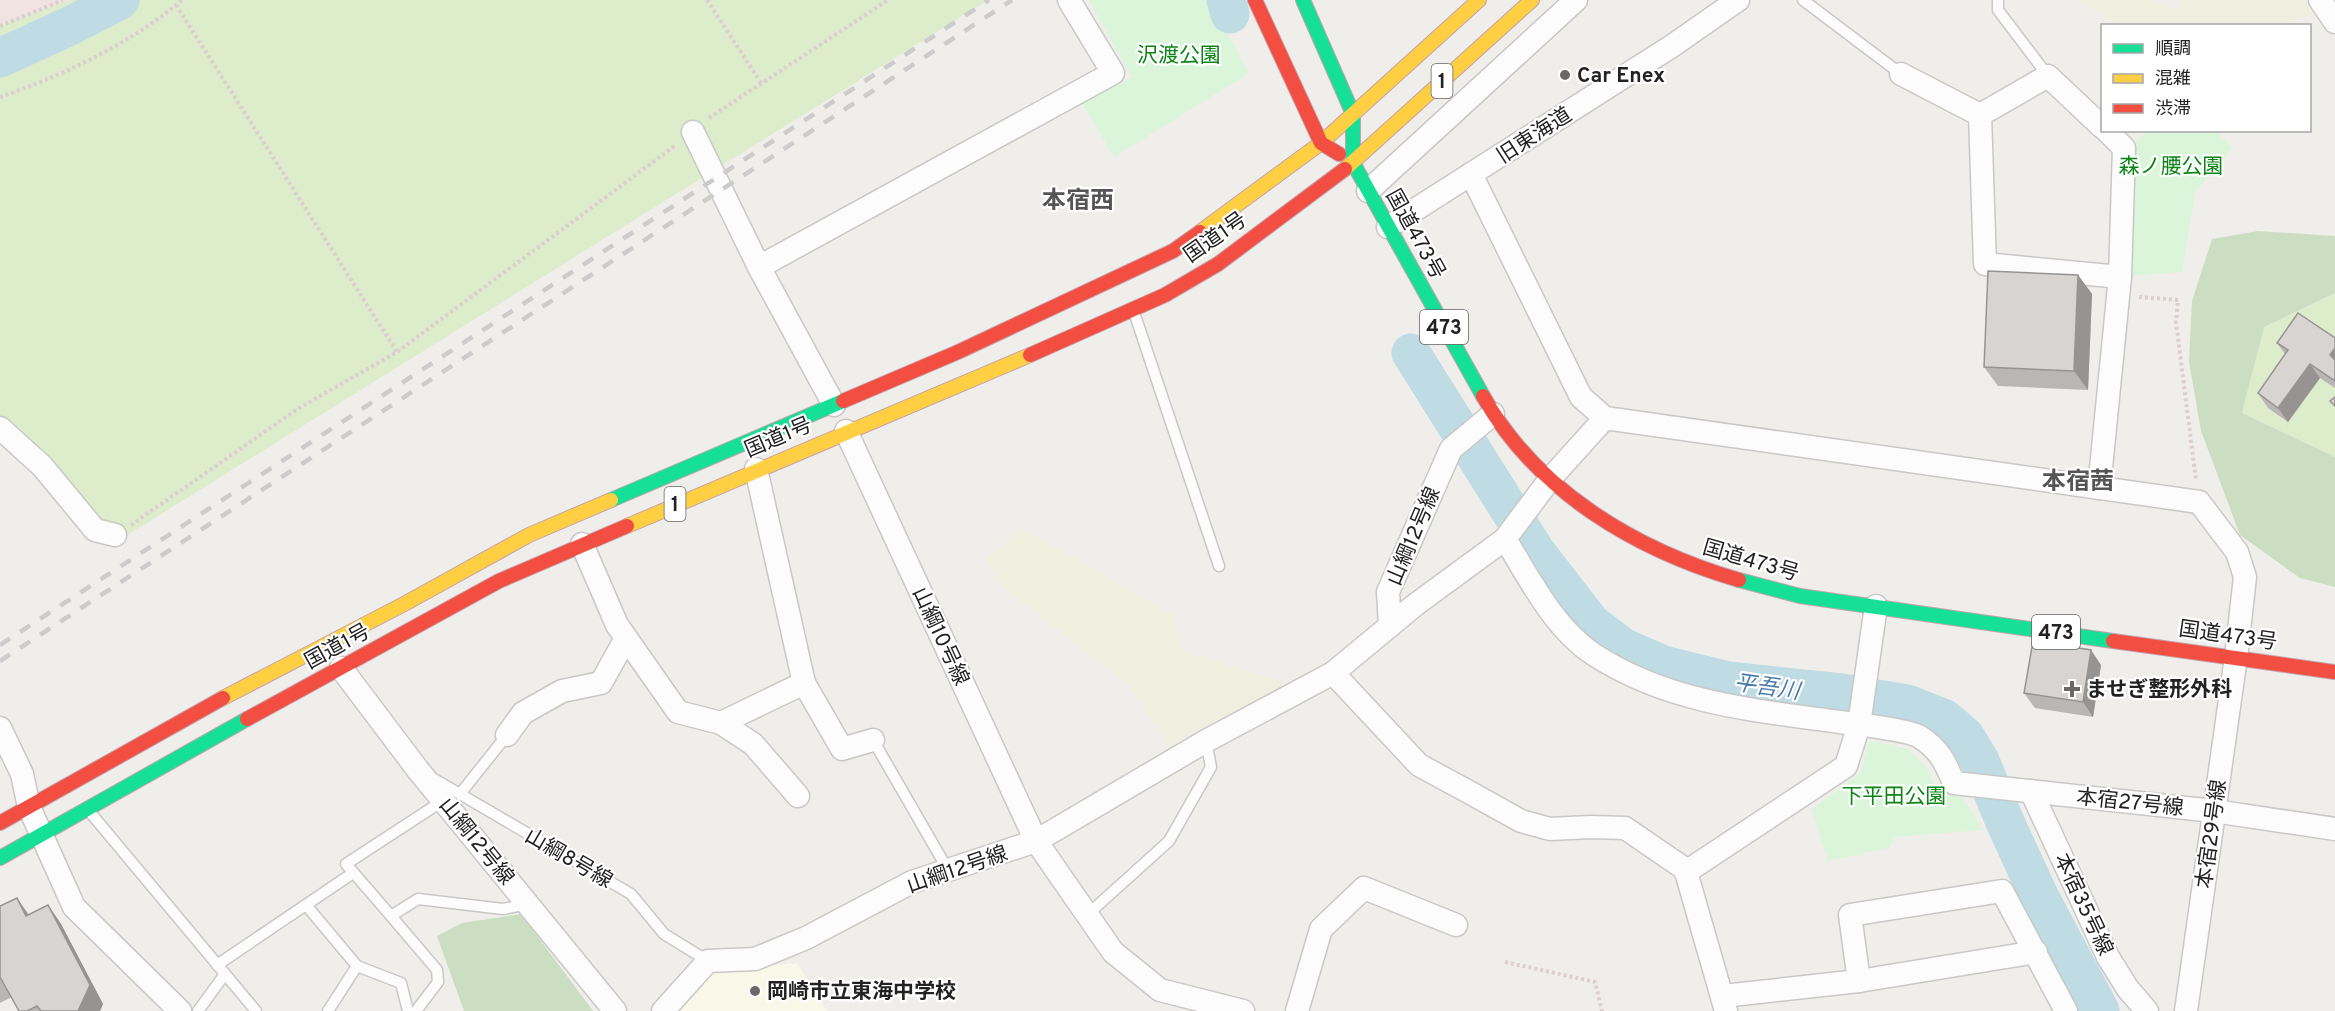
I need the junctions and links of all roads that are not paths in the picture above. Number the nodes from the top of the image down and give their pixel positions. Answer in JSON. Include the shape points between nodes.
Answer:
{"nodes":[{"id":1,"x":1069,"y":0,"type":"edge"},
{"id":2,"x":1255,"y":0,"type":"edge"},
{"id":3,"x":1303,"y":0,"type":"edge"},
{"id":4,"x":1479,"y":0,"type":"edge"},
{"id":5,"x":1532,"y":0,"type":"edge"},
{"id":6,"x":1576,"y":0,"type":"edge"},
{"id":7,"x":1738,"y":0,"type":"edge"},
{"id":8,"x":1803,"y":0,"type":"edge"},
{"id":9,"x":1998,"y":0,"type":"edge"},
{"id":10,"x":2320,"y":0,"type":"edge"},
{"id":11,"x":2335,"y":22,"type":"edge"},
{"id":12,"x":1467,"y":59,"type":"junction"},
{"id":13,"x":1512,"y":60,"type":"junction"},
{"id":14,"x":1901,"y":74,"type":"joint"},
{"id":15,"x":2048,"y":76,"type":"junction"},
{"id":16,"x":1353,"y":114,"type":"junction"},
{"id":17,"x":1980,"y":115,"type":"junction"},
{"id":18,"x":2101,"y":125,"type":"edge"},
{"id":19,"x":693,"y":132,"type":"road end"},
{"id":20,"x":2108,"y":132,"type":"edge"},
{"id":21,"x":1321,"y":143,"type":"junction"},
{"id":22,"x":1353,"y":163,"type":"junction"},
{"id":23,"x":1472,"y":174,"type":"junction"},
{"id":24,"x":1368,"y":191,"type":"junction"},
{"id":25,"x":1388,"y":227,"type":"junction"},
{"id":26,"x":759,"y":267,"type":"junction"},
{"id":27,"x":2119,"y":286,"type":"junction"},
{"id":28,"x":1133,"y":309,"type":"junction"},
{"id":29,"x":834,"y":405,"type":"junction"},
{"id":30,"x":1493,"y":414,"type":"junction"},
{"id":31,"x":1605,"y":418,"type":"junction"},
{"id":32,"x":0,"y":428,"type":"edge"},
{"id":33,"x":846,"y":431,"type":"junction"},
{"id":34,"x":756,"y":469,"type":"junction"},
{"id":35,"x":1550,"y":479,"type":"junction"},
{"id":36,"x":2099,"y":488,"type":"junction"},
{"id":37,"x":115,"y":535,"type":"road end"},
{"id":38,"x":1505,"y":539,"type":"junction"},
{"id":39,"x":582,"y":544,"type":"junction"},
{"id":40,"x":1220,"y":566,"type":"dead end"},
{"id":41,"x":1876,"y":606,"type":"junction"},
{"id":42,"x":1390,"y":626,"type":"junction"},
{"id":43,"x":626,"y":638,"type":"junction"},
{"id":44,"x":2236,"y":657,"type":"junction"},
{"id":45,"x":341,"y":668,"type":"junction"},
{"id":46,"x":2335,"y":672,"type":"edge"},
{"id":47,"x":1333,"y":673,"type":"junction"},
{"id":48,"x":804,"y":683,"type":"junction"},
{"id":49,"x":721,"y":723,"type":"junction"},
{"id":50,"x":1858,"y":725,"type":"junction"},
{"id":51,"x":0,"y":728,"type":"edge"},
{"id":52,"x":507,"y":735,"type":"joint"},
{"id":53,"x":873,"y":740,"type":"joint"},
{"id":54,"x":1206,"y":741,"type":"junction"},
{"id":55,"x":2023,"y":791,"type":"junction"},
{"id":56,"x":798,"y":796,"type":"dead end"},
{"id":57,"x":452,"y":797,"type":"junction"},
{"id":58,"x":29,"y":807,"type":"junction"},
{"id":59,"x":87,"y":809,"type":"junction"},
{"id":60,"x":2214,"y":811,"type":"junction"},
{"id":61,"x":0,"y":823,"type":"edge"},
{"id":62,"x":2335,"y":829,"type":"edge"},
{"id":63,"x":41,"y":835,"type":"junction"},
{"id":64,"x":1036,"y":841,"type":"junction"},
{"id":65,"x":0,"y":858,"type":"edge"},
{"id":66,"x":948,"y":870,"type":"junction"},
{"id":67,"x":1686,"y":872,"type":"junction"},
{"id":68,"x":353,"y":873,"type":"junction"},
{"id":69,"x":528,"y":904,"type":"junction"},
{"id":70,"x":306,"y":905,"type":"junction"},
{"id":71,"x":1087,"y":915,"type":"junction"},
{"id":72,"x":391,"y":916,"type":"junction"},
{"id":73,"x":1456,"y":925,"type":"dead end"},
{"id":74,"x":2036,"y":952,"type":"junction"},
{"id":75,"x":708,"y":961,"type":"junction"},
{"id":76,"x":217,"y":965,"type":"junction"},
{"id":77,"x":357,"y":966,"type":"junction"},
{"id":78,"x":225,"y":974,"type":"junction"},
{"id":79,"x":1859,"y":981,"type":"junction"},
{"id":80,"x":1724,"y":1004,"type":"edge"},
{"id":81,"x":180,"y":1011,"type":"edge"},
{"id":82,"x":198,"y":1011,"type":"edge"},
{"id":83,"x":256,"y":1011,"type":"edge"},
{"id":84,"x":328,"y":1011,"type":"edge"},
{"id":85,"x":408,"y":1011,"type":"edge"},
{"id":86,"x":416,"y":1011,"type":"edge"},
{"id":87,"x":615,"y":1011,"type":"edge"},
{"id":88,"x":663,"y":1011,"type":"edge"},
{"id":89,"x":1243,"y":1011,"type":"edge"},
{"id":90,"x":1297,"y":1011,"type":"edge"},
{"id":91,"x":2066,"y":1011,"type":"edge"},
{"id":92,"x":2147,"y":1011,"type":"edge"},
{"id":93,"x":2186,"y":1011,"type":"edge"}],
"edges":[{"from":1,"to":26,"type":"street","via":[[1113,74]]},
{"from":2,"to":21,"type":"highway"},
{"from":3,"to":16,"type":"highway","number":"473"},
{"from":4,"to":16,"type":"highway","name":"国道1号","number":"1"},
{"from":5,"to":12,"type":"highway","name":"国道1号","number":"1"},
{"from":6,"to":13,"type":"street"},
{"from":7,"to":23,"type":"street","name":"旧東海道"},
{"from":8,"to":14,"type":"lane"},
{"from":9,"to":15,"type":"lane","via":[[1998,10]]},
{"from":10,"to":11,"type":"street"},
{"from":12,"to":13,"type":"street"},
{"from":12,"to":22,"type":"highway","name":"国道1号","number":"1"},
{"from":13,"to":24,"type":"street"},
{"from":14,"to":17,"type":"street"},
{"from":15,"to":17,"type":"street"},
{"from":15,"to":18,"type":"street"},
{"from":16,"to":21,"type":"highway","name":"国道1号","number":"1"},
{"from":16,"to":22,"type":"highway","number":"473"},
{"from":17,"to":27,"type":"street","via":[[1985,264]]},
{"from":19,"to":26,"type":"street"},
{"from":20,"to":27,"type":"street","via":[[2124,148]]},
{"from":21,"to":22,"type":"highway","number":"473"},
{"from":21,"to":29,"type":"highway","name":"国道1号","number":"1","via":[[1173,251],[958,352]]},
{"from":22,"to":24,"type":"highway","name":"国道473号","number":"473"},
{"from":22,"to":28,"type":"highway","name":"国道1号","number":"1","via":[[1218,264]]},
{"from":23,"to":25,"type":"street","name":"旧東海道"},
{"from":23,"to":31,"type":"street","via":[[1581,397]]},
{"from":24,"to":25,"type":"highway","name":"国道473号","number":"473"},
{"from":25,"to":30,"type":"highway","name":"国道473号","number":"473"},
{"from":26,"to":29,"type":"street"},
{"from":27,"to":36,"type":"street"},
{"from":28,"to":33,"type":"highway","name":"国道1号","number":"1"},
{"from":28,"to":40,"type":"lane"},
{"from":29,"to":58,"type":"highway","name":"国道1号","number":"1","via":[[529,535],[244,686]]},
{"from":30,"to":35,"type":"highway","name":"国道473号","number":"473","via":[[1520,450]]},
{"from":30,"to":42,"type":"street","name":"山綱12号線","via":[[1451,449],[1388,592]]},
{"from":31,"to":35,"type":"street","name":"山綱12号線"},
{"from":31,"to":36,"type":"street"},
{"from":32,"to":37,"type":"street","via":[[42,466],[95,530]]},
{"from":33,"to":34,"type":"highway","name":"国道1号","number":"1"},
{"from":33,"to":64,"type":"street","name":"山綱10号線"},
{"from":34,"to":39,"type":"highway","name":"国道1号","number":"1"},
{"from":34,"to":48,"type":"street"},
{"from":35,"to":38,"type":"street","name":"山綱12号線"},
{"from":35,"to":41,"type":"highway","name":"国道473号","number":"473","via":[[1618,529],[1687,564],[1758,587]]},
{"from":36,"to":44,"type":"street","name":"本宿29号線","via":[[2199,502],[2237,552],[2245,577]]},
{"from":38,"to":42,"type":"street","name":"山綱12号線"},
{"from":38,"to":50,"type":"street","via":[[1552,613],[1591,652],[1616,668],[1671,692],[1764,712]]},
{"from":39,"to":43,"type":"street","via":[[617,626]]},
{"from":39,"to":45,"type":"highway","name":"国道1号","number":"1","via":[[499,581]]},
{"from":41,"to":44,"type":"highway","name":"国道473号","number":"473"},
{"from":41,"to":50,"type":"street"},
{"from":42,"to":47,"type":"street","name":"山綱12号線"},
{"from":43,"to":49,"type":"street","via":[[678,712]]},
{"from":43,"to":52,"type":"street","via":[[601,683],[562,691],[523,713]]},
{"from":44,"to":46,"type":"highway","name":"国道473号","number":"473"},
{"from":44,"to":60,"type":"street","name":"本宿29号線"},
{"from":45,"to":57,"type":"street","name":"山綱12号線","via":[[418,770]]},
{"from":45,"to":59,"type":"highway","name":"国道1号","number":"1"},
{"from":47,"to":54,"type":"street","name":"山綱12号線"},
{"from":47,"to":67,"type":"street","via":[[1419,765],[1521,821],[1550,829],[1625,828]]},
{"from":48,"to":49,"type":"street"},
{"from":48,"to":53,"type":"street","via":[[842,749]]},
{"from":49,"to":56,"type":"street","via":[[753,744]]},
{"from":50,"to":55,"type":"street","name":"本宿27号線","via":[[1918,735],[1941,754],[1954,783]]},
{"from":50,"to":67,"type":"street","via":[[1846,766]]},
{"from":51,"to":58,"type":"street","via":[[22,774]]},
{"from":52,"to":57,"type":"lane"},
{"from":53,"to":66,"type":"lane"},
{"from":54,"to":64,"type":"street","name":"山綱12号線"},
{"from":54,"to":71,"type":"lane","via":[[1211,767],[1169,841]]},
{"from":55,"to":60,"type":"street","name":"本宿27号線"},
{"from":55,"to":92,"type":"street","name":"本宿35号線","via":[[2108,957]]},
{"from":57,"to":68,"type":"lane","via":[[346,864]]},
{"from":57,"to":69,"type":"street","name":"山綱12号線"},
{"from":57,"to":75,"type":"lane","name":"山綱8号線","via":[[632,894],[664,934]]},
{"from":58,"to":61,"type":"highway","name":"国道1号","number":"1"},
{"from":58,"to":63,"type":"street"},
{"from":59,"to":63,"type":"highway","name":"国道1号","number":"1"},
{"from":59,"to":76,"type":"lane"},
{"from":60,"to":62,"type":"street","name":"本宿27号線"},
{"from":60,"to":93,"type":"street","name":"本宿29号線"},
{"from":63,"to":65,"type":"highway","name":"国道1号","number":"1"},
{"from":63,"to":81,"type":"street","via":[[74,907]]},
{"from":64,"to":66,"type":"street","name":"山綱12号線"},
{"from":64,"to":71,"type":"street","name":"山綱10号線"},
{"from":66,"to":75,"type":"street","name":"山綱12号線","via":[[912,882],[806,938],[755,959]]},
{"from":67,"to":80,"type":"street"},
{"from":68,"to":70,"type":"lane"},
{"from":68,"to":72,"type":"lane"},
{"from":69,"to":72,"type":"lane","via":[[503,909],[418,899]]},
{"from":69,"to":87,"type":"street","name":"山綱12号線"},
{"from":70,"to":76,"type":"lane"},
{"from":70,"to":77,"type":"lane"},
{"from":71,"to":89,"type":"street","name":"山綱10号線","via":[[1113,952],[1160,990]]},
{"from":72,"to":86,"type":"lane","via":[[437,970],[438,982]]},
{"from":73,"to":90,"type":"street","via":[[1364,888],[1321,929]]},
{"from":74,"to":79,"type":"street"},
{"from":74,"to":79,"type":"street","via":[[2002,891],[1850,915]]},
{"from":74,"to":91,"type":"street"},
{"from":75,"to":88,"type":"street"},
{"from":76,"to":78,"type":"lane"},
{"from":77,"to":84,"type":"lane"},
{"from":77,"to":85,"type":"lane","via":[[401,983]]},
{"from":78,"to":82,"type":"lane"},
{"from":78,"to":83,"type":"lane"},
{"from":79,"to":80,"type":"street"}]}
